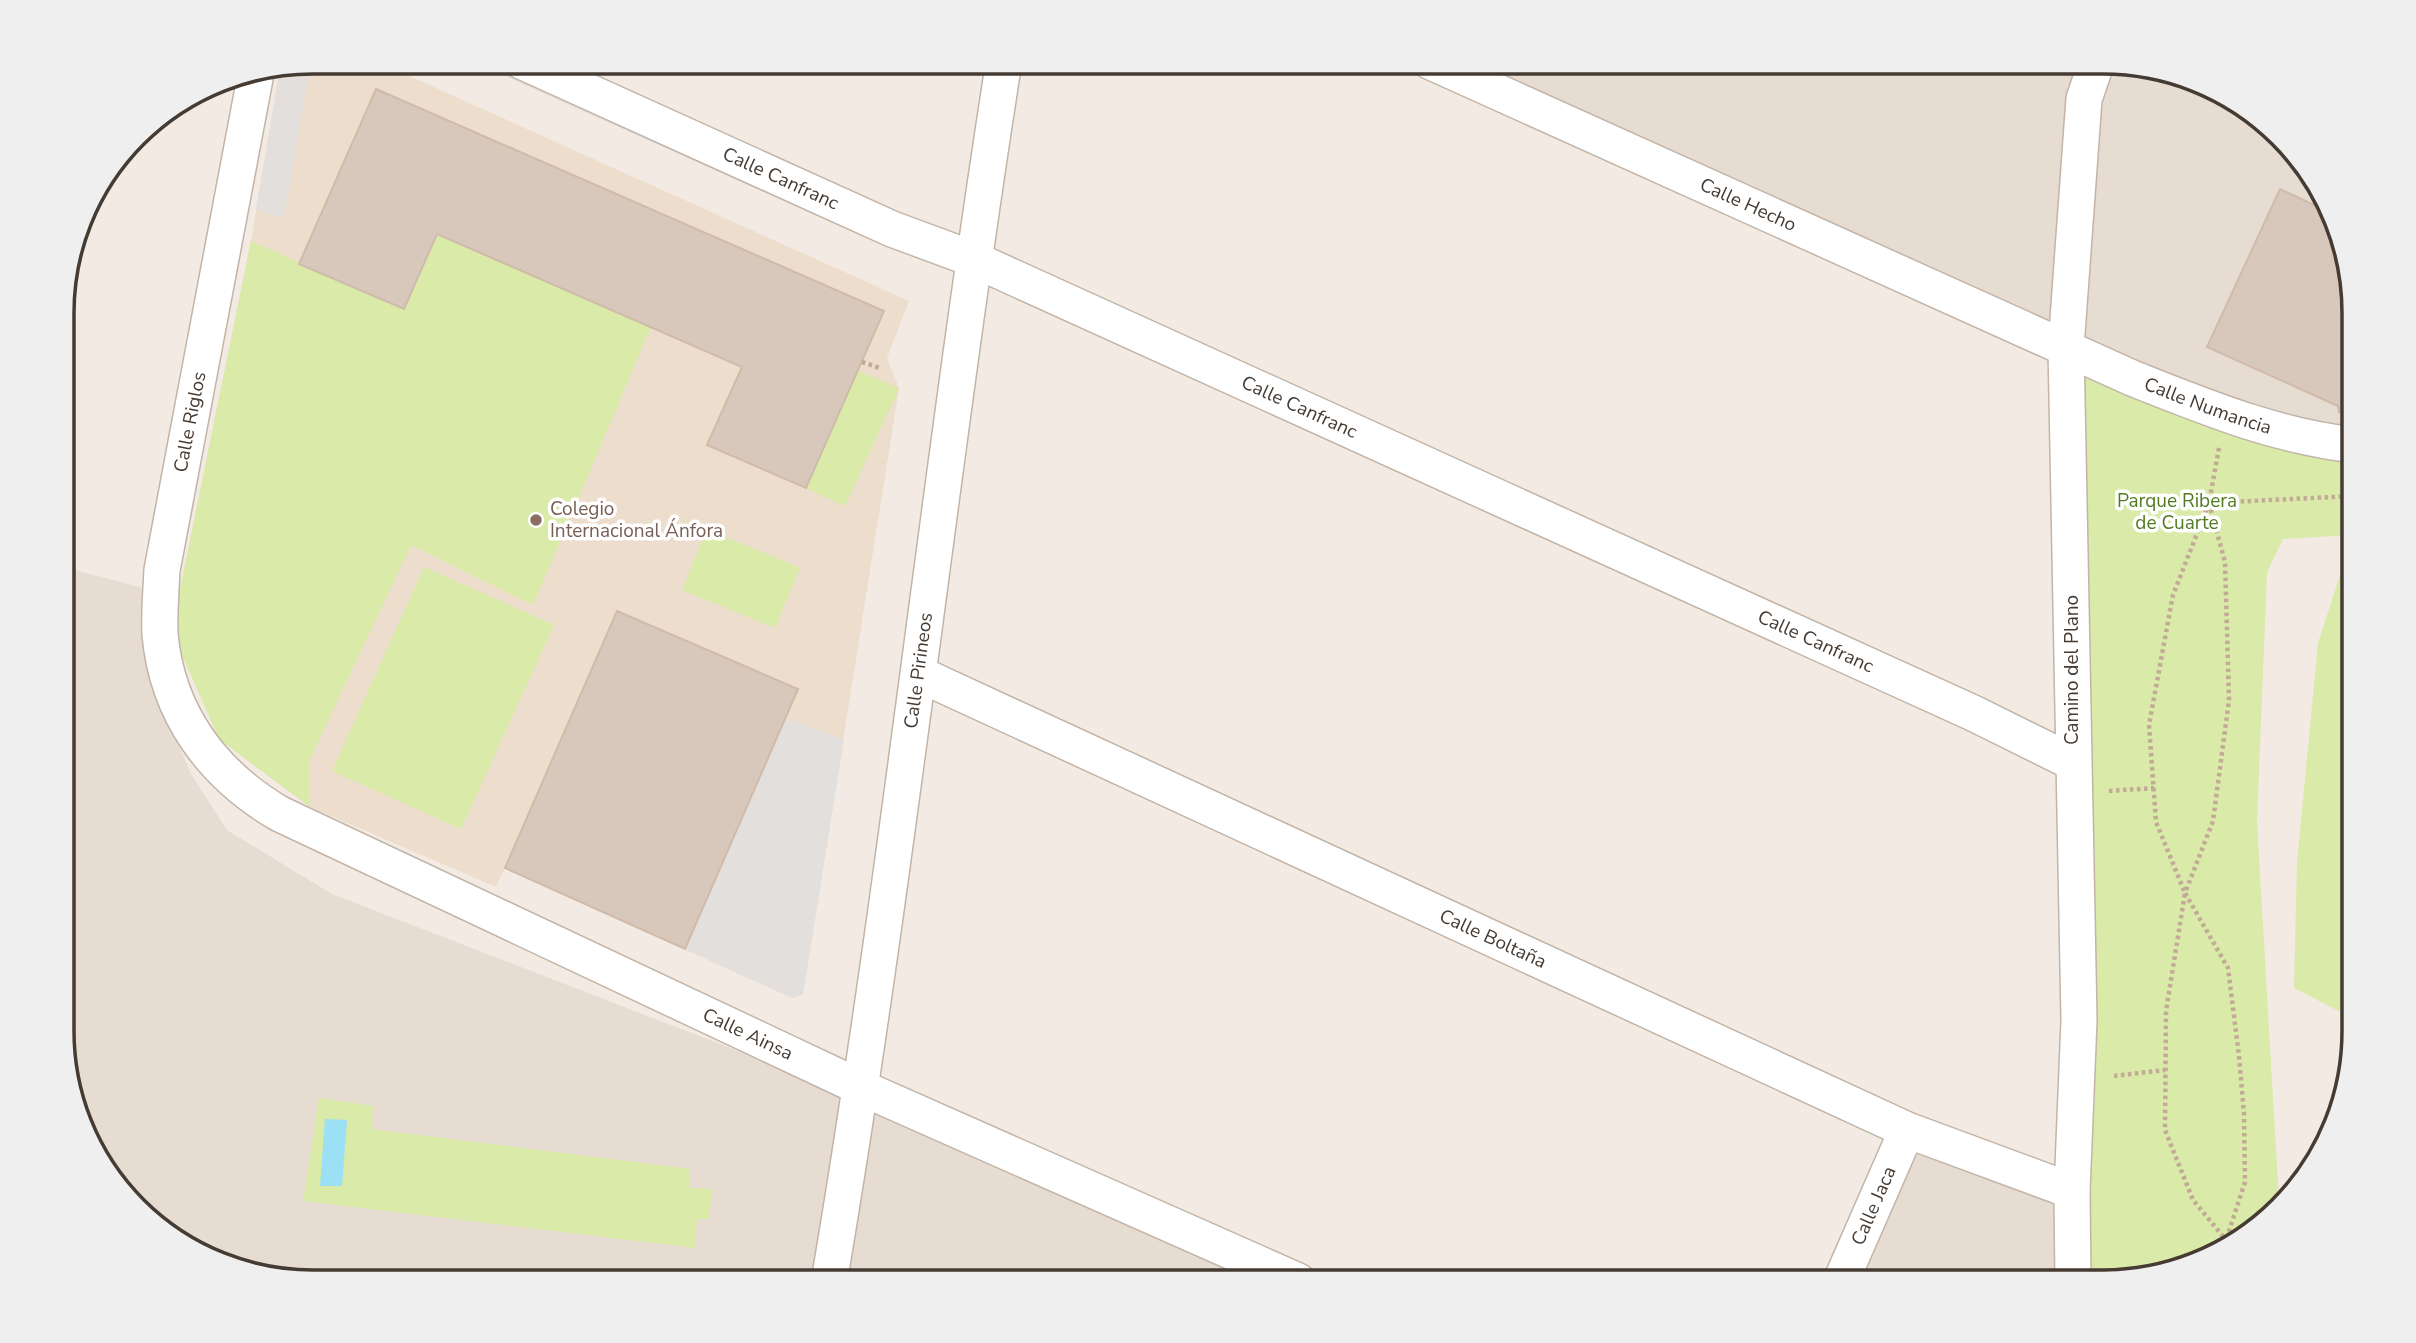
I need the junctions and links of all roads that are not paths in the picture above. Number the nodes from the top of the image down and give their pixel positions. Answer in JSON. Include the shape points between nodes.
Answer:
{"nodes":[{"id":1,"x":551,"y":74,"type":"edge"},
{"id":2,"x":1002,"y":74,"type":"edge"},
{"id":3,"x":1458,"y":74,"type":"edge"},
{"id":4,"x":2093,"y":74,"type":"edge"},
{"id":5,"x":254,"y":81,"type":"edge"},
{"id":6,"x":973,"y":259,"type":"junction"},
{"id":7,"x":2066,"y":348,"type":"junction"},
{"id":8,"x":2342,"y":443,"type":"edge"},
{"id":9,"x":919,"y":674,"type":"junction"},
{"id":10,"x":2073,"y":762,"type":"junction"},
{"id":11,"x":214,"y":763,"type":"joint"},
{"id":12,"x":862,"y":1087,"type":"junction"},
{"id":13,"x":1907,"y":1130,"type":"junction"},
{"id":14,"x":2072,"y":1191,"type":"junction"},
{"id":15,"x":1270,"y":1269,"type":"edge"},
{"id":16,"x":1846,"y":1269,"type":"edge"},
{"id":17,"x":2073,"y":1269,"type":"edge"},
{"id":18,"x":832,"y":1270,"type":"edge"}],
"edges":[{"from":1,"to":6,"type":"street","name":"Calle Canfranc","via":[[892,229]]},
{"from":2,"to":6,"type":"street","name":"Calle Pirineos"},
{"from":3,"to":7,"type":"street","name":"Calle Hecho"},
{"from":4,"to":7,"type":"street","name":"Camino del Plano","via":[[2084,99]]},
{"from":5,"to":11,"type":"street","name":"Calle Riglos","via":[[162,570],[160,634],[168,681]]},
{"from":6,"to":9,"type":"street","name":"Calle Pirineos"},
{"from":6,"to":10,"type":"street","name":"Calle Canfranc"},
{"from":7,"to":8,"type":"street","name":"Calle Numancia","via":[[2225,414],[2284,434]]},
{"from":7,"to":10,"type":"street","name":"Camino del Plano"},
{"from":9,"to":12,"type":"street","name":"Calle Pirineos"},
{"from":9,"to":13,"type":"street","name":"Calle Boltaña"},
{"from":10,"to":14,"type":"street","name":"Camino del Plano","via":[[2079,1020]]},
{"from":11,"to":12,"type":"street","name":"Calle Ainsa","via":[[246,794],[280,814]]},
{"from":12,"to":15,"type":"street","name":"Calle Ainsa"},
{"from":12,"to":18,"type":"street","name":"Calle Pirineos"},
{"from":13,"to":14,"type":"street","name":"Calle Boltaña"},
{"from":13,"to":16,"type":"street","name":"Calle Jaca"},
{"from":14,"to":17,"type":"street","name":"Camino del Plano"}]}
